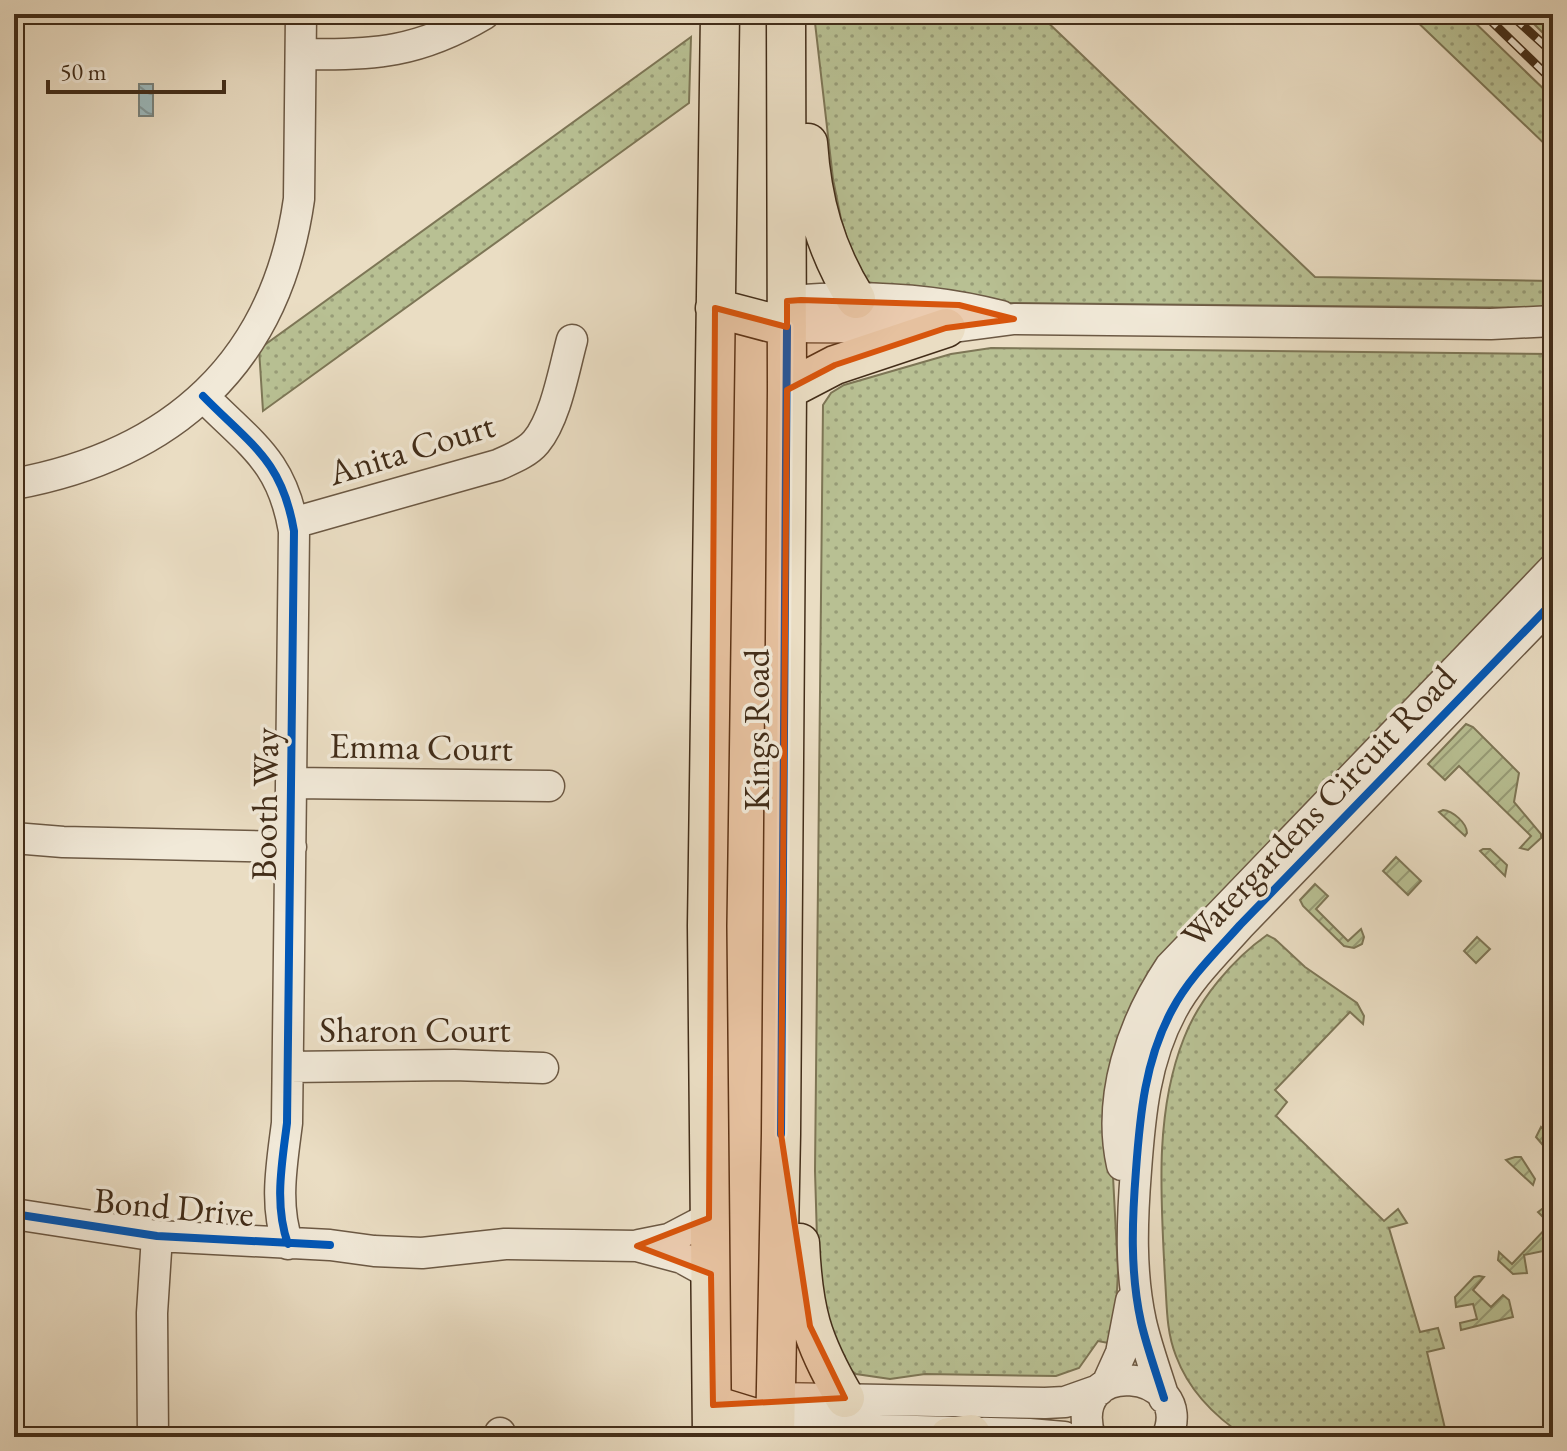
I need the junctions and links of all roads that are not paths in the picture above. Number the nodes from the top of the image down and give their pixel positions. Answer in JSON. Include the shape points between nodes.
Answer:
{"nodes":[{"id":1,"x":301,"y":14,"type":"edge"},
{"id":2,"x":484,"y":14,"type":"edge"},
{"id":3,"x":720,"y":14,"type":"edge"},
{"id":4,"x":786,"y":14,"type":"edge"},
{"id":5,"x":301,"y":54,"type":"junction"},
{"id":6,"x":856,"y":299,"type":"junction"},
{"id":7,"x":715,"y":308,"type":"junction"},
{"id":8,"x":787,"y":314,"type":"junction"},
{"id":9,"x":1014,"y":319,"type":"junction"},
{"id":10,"x":1553,"y":321,"type":"edge"},
{"id":11,"x":946,"y":328,"type":"junction"},
{"id":12,"x":572,"y":340,"type":"dead end"},
{"id":13,"x":787,"y":390,"type":"junction"},
{"id":14,"x":203,"y":396,"type":"junction"},
{"id":15,"x":14,"y":484,"type":"edge"},
{"id":16,"x":293,"y":523,"type":"junction"},
{"id":17,"x":1553,"y":569,"type":"edge"},
{"id":18,"x":1553,"y":602,"type":"edge"},
{"id":19,"x":292,"y":783,"type":"junction"},
{"id":20,"x":549,"y":786,"type":"dead end"},
{"id":21,"x":14,"y":838,"type":"edge"},
{"id":22,"x":291,"y":847,"type":"junction"},
{"id":23,"x":288,"y":1067,"type":"junction"},
{"id":24,"x":543,"y":1068,"type":"dead end"},
{"id":25,"x":781,"y":1134,"type":"junction"},
{"id":26,"x":14,"y":1214,"type":"edge"},
{"id":27,"x":1132,"y":1214,"type":"junction"},
{"id":28,"x":709,"y":1218,"type":"junction"},
{"id":29,"x":157,"y":1236,"type":"junction"},
{"id":30,"x":288,"y":1244,"type":"junction"},
{"id":31,"x":637,"y":1246,"type":"junction"},
{"id":32,"x":711,"y":1274,"type":"junction"},
{"id":33,"x":1135,"y":1284,"type":"junction"},
{"id":34,"x":1103,"y":1387,"type":"junction"},
{"id":35,"x":845,"y":1398,"type":"junction"},
{"id":36,"x":1164,"y":1398,"type":"junction"},
{"id":37,"x":775,"y":1420,"type":"edge"},
{"id":38,"x":713,"y":1421,"type":"edge"},
{"id":39,"x":960,"y":1435,"type":"edge"},
{"id":40,"x":153,"y":1437,"type":"edge"},
{"id":41,"x":1064,"y":1437,"type":"edge"},
{"id":42,"x":1090,"y":1437,"type":"edge"},
{"id":43,"x":1167,"y":1437,"type":"edge"}],
"edges":[{"from":1,"to":5,"type":"street"},
{"from":2,"to":5,"type":"street","via":[[421,45],[368,54]]},
{"from":3,"to":7,"type":"main road","name":"Kings Road"},
{"from":4,"to":6,"type":"main road","via":[[818,219],[834,263]]},
{"from":4,"to":8,"type":"main road","name":"Kings Road"},
{"from":5,"to":14,"type":"street","via":[[299,199],[287,256],[260,323]]},
{"from":6,"to":8,"type":"street"},
{"from":6,"to":9,"type":"street","via":[[959,305]]},
{"from":7,"to":8,"type":"main road"},
{"from":7,"to":28,"type":"main road","name":"Kings Road"},
{"from":8,"to":11,"type":"street"},
{"from":8,"to":13,"type":"main road","name":"Kings Road"},
{"from":9,"to":10,"type":"street"},
{"from":9,"to":11,"type":"street"},
{"from":11,"to":13,"type":"main road","via":[[835,365]]},
{"from":12,"to":16,"type":"street","name":"Anita Court","via":[[547,423],[520,455]]},
{"from":13,"to":25,"type":"main road","name":"Kings Road"},
{"from":14,"to":15,"type":"street","via":[[160,432],[108,458]]},
{"from":14,"to":16,"type":"street","name":"Booth Way","via":[[267,460],[285,490]]},
{"from":16,"to":19,"type":"street","name":"Booth Way"},
{"from":17,"to":27,"type":"street","name":"Watergardens Circuit Road","via":[[1170,967],[1132,1046],[1118,1105],[1120,1157]]},
{"from":18,"to":27,"type":"street","name":"Watergardens Circuit Road","via":[[1240,925],[1183,991],[1160,1035],[1142,1099]]},
{"from":19,"to":20,"type":"street","name":"Emma Court"},
{"from":19,"to":22,"type":"street","name":"Booth Way"},
{"from":21,"to":22,"type":"street"},
{"from":22,"to":23,"type":"street","name":"Booth Way"},
{"from":23,"to":24,"type":"street","name":"Sharon Court"},
{"from":23,"to":30,"type":"street","name":"Booth Way","via":[[287,1123],[296,1212]]},
{"from":25,"to":35,"type":"main road","via":[[810,1326],[820,1356]]},
{"from":25,"to":37,"type":"main road","name":"Kings Road"},
{"from":26,"to":29,"type":"street","name":"Bond Drive"},
{"from":27,"to":33,"type":"street","name":"Watergardens Circuit Road"},
{"from":28,"to":31,"type":"street","via":[[669,1239]]},
{"from":28,"to":32,"type":"main road","name":"Kings Road"},
{"from":29,"to":30,"type":"street","name":"Bond Drive"},
{"from":29,"to":40,"type":"street"},
{"from":30,"to":31,"type":"street","name":"Bond Drive","via":[[422,1253],[505,1244]]},
{"from":31,"to":32,"type":"street","via":[[682,1258]]},
{"from":32,"to":38,"type":"main road","name":"Kings Road"},
{"from":33,"to":34,"type":"street","name":"Watergardens Circuit Road","via":[[1121,1353]]},
{"from":33,"to":36,"type":"street","name":"Watergardens Circuit Road"},
{"from":34,"to":35,"type":"street","via":[[1065,1402],[1045,1403]]},
{"from":34,"to":36,"type":"street","via":[[1132,1378],[1145,1381]]},
{"from":34,"to":42,"type":"street","name":"Watergardens Circuit Road","via":[[1087,1413]]},
{"from":35,"to":37,"type":"street"},
{"from":36,"to":43,"type":"street","name":"Watergardens Circuit Road","via":[[1171,1417]]},
{"from":37,"to":38,"type":"main road"},
{"from":37,"to":39,"type":"street","via":[[805,1428]]},
{"from":39,"to":41,"type":"street"}]}
